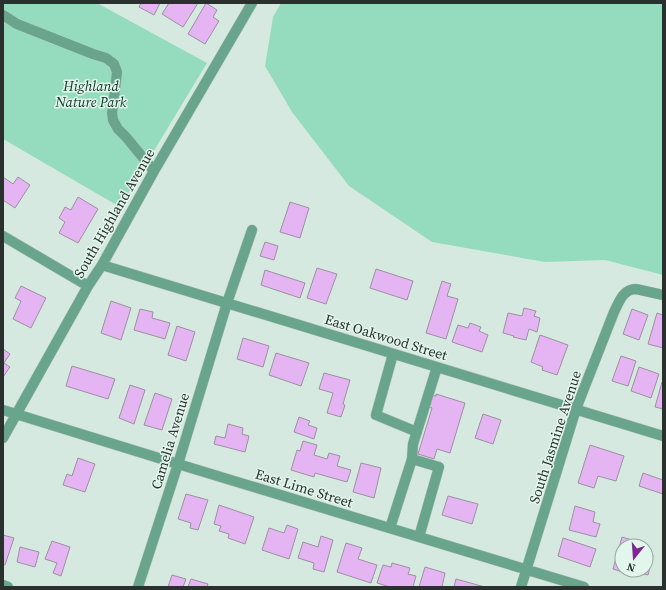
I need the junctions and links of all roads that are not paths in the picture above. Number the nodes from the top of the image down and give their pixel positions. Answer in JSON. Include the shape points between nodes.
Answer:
{"nodes":[{"id":1,"x":252,"y":3,"type":"edge"},
{"id":2,"x":3,"y":15,"type":"edge"},
{"id":3,"x":154,"y":171,"type":"junction"},
{"id":4,"x":252,"y":230,"type":"dead end"},
{"id":5,"x":3,"y":236,"type":"edge"},
{"id":6,"x":102,"y":265,"type":"junction"},
{"id":7,"x":88,"y":286,"type":"junction"},
{"id":8,"x":663,"y":295,"type":"edge"},
{"id":9,"x":226,"y":303,"type":"junction"},
{"id":10,"x":393,"y":354,"type":"junction"},
{"id":11,"x":437,"y":367,"type":"junction"},
{"id":12,"x":576,"y":409,"type":"junction"},
{"id":13,"x":3,"y":410,"type":"edge"},
{"id":14,"x":17,"y":414,"type":"junction"},
{"id":15,"x":417,"y":432,"type":"junction"},
{"id":16,"x":663,"y":436,"type":"edge"},
{"id":17,"x":3,"y":438,"type":"edge"},
{"id":18,"x":412,"y":459,"type":"junction"},
{"id":19,"x":178,"y":464,"type":"junction"},
{"id":20,"x":390,"y":528,"type":"junction"},
{"id":21,"x":419,"y":537,"type":"junction"},
{"id":22,"x":527,"y":570,"type":"junction"},
{"id":23,"x":3,"y":585,"type":"edge"},
{"id":24,"x":8,"y":587,"type":"edge"},
{"id":25,"x":138,"y":587,"type":"edge"},
{"id":26,"x":521,"y":587,"type":"edge"},
{"id":27,"x":584,"y":587,"type":"edge"}],
"edges":[{"from":1,"to":3,"type":"street","name":"South Highland Avenue"},
{"from":2,"to":3,"type":"street","via":[[17,24],[106,58],[114,64],[116,81],[113,120]]},
{"from":3,"to":6,"type":"street","name":"South Highland Avenue"},
{"from":4,"to":9,"type":"street","name":"Camelia Avenue"},
{"from":5,"to":7,"type":"street"},
{"from":6,"to":7,"type":"street","name":"South Highland Avenue"},
{"from":6,"to":9,"type":"street","name":"East Oakwood Street"},
{"from":7,"to":14,"type":"street","name":"South Highland Avenue"},
{"from":8,"to":12,"type":"street","name":"South Jasmine Avenue","via":[[632,289],[621,298]]},
{"from":9,"to":10,"type":"street","name":"East Oakwood Street"},
{"from":9,"to":19,"type":"street","name":"Camelia Avenue"},
{"from":10,"to":11,"type":"street","name":"East Oakwood Street"},
{"from":10,"to":15,"type":"street","via":[[376,415]]},
{"from":11,"to":12,"type":"street","name":"East Oakwood Street"},
{"from":11,"to":15,"type":"street"},
{"from":12,"to":16,"type":"street","name":"East Oakwood Street"},
{"from":12,"to":22,"type":"street","name":"South Jasmine Avenue"},
{"from":13,"to":14,"type":"street","name":"East Lime Street"},
{"from":14,"to":17,"type":"street","name":"South Highland Avenue"},
{"from":14,"to":19,"type":"street","name":"East Lime Street"},
{"from":15,"to":18,"type":"street"},
{"from":18,"to":20,"type":"street"},
{"from":18,"to":21,"type":"street","via":[[439,467]]},
{"from":19,"to":20,"type":"street","name":"East Lime Street"},
{"from":19,"to":25,"type":"street","name":"Camelia Avenue"},
{"from":20,"to":21,"type":"street","name":"East Lime Street"},
{"from":21,"to":22,"type":"street","name":"East Lime Street"},
{"from":22,"to":26,"type":"street","name":"South Jasmine Avenue"},
{"from":22,"to":27,"type":"street","name":"East Lime Street"},
{"from":23,"to":24,"type":"street"}]}
